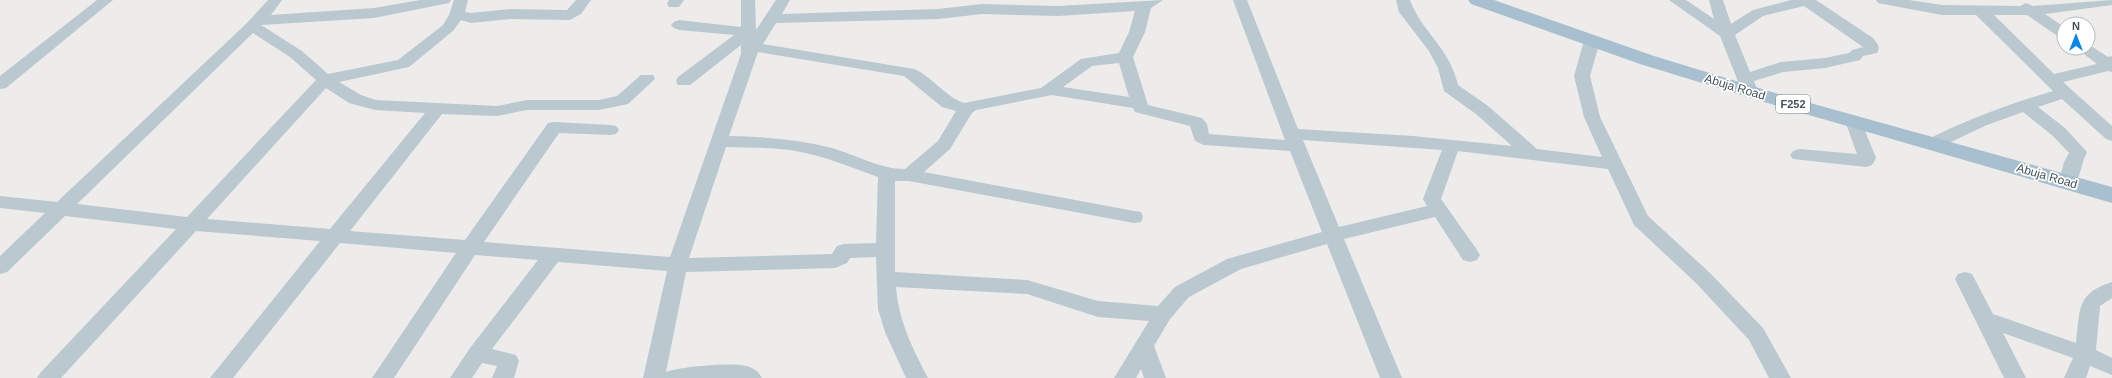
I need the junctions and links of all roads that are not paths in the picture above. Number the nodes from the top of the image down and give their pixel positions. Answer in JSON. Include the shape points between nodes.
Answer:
{"nodes":[{"id":1,"x":106,"y":0,"type":"edge"},
{"id":2,"x":275,"y":0,"type":"edge"},
{"id":3,"x":444,"y":0,"type":"edge"},
{"id":4,"x":584,"y":0,"type":"edge"},
{"id":5,"x":748,"y":0,"type":"edge"},
{"id":6,"x":783,"y":0,"type":"edge"},
{"id":7,"x":1240,"y":0,"type":"edge"},
{"id":8,"x":1403,"y":0,"type":"edge"},
{"id":9,"x":1477,"y":0,"type":"edge"},
{"id":10,"x":1676,"y":0,"type":"edge"},
{"id":11,"x":1716,"y":0,"type":"edge"},
{"id":12,"x":1807,"y":0,"type":"edge"},
{"id":13,"x":1883,"y":0,"type":"edge"},
{"id":14,"x":2014,"y":0,"type":"edge"},
{"id":15,"x":2112,"y":1,"type":"edge"},
{"id":16,"x":1150,"y":3,"type":"edge"},
{"id":17,"x":1086,"y":5,"type":"edge"},
{"id":18,"x":968,"y":6,"type":"edge"},
{"id":19,"x":459,"y":7,"type":"edge"},
{"id":20,"x":1980,"y":10,"type":"junction"},
{"id":21,"x":2030,"y":11,"type":"junction"},
{"id":22,"x":771,"y":19,"type":"junction"},
{"id":23,"x":254,"y":24,"type":"junction"},
{"id":24,"x":679,"y":25,"type":"dead end"},
{"id":25,"x":2056,"y":29,"type":"edge"},
{"id":26,"x":1727,"y":34,"type":"junction"},
{"id":27,"x":1592,"y":41,"type":"junction"},
{"id":28,"x":750,"y":44,"type":"junction"},
{"id":29,"x":2096,"y":56,"type":"edge"},
{"id":30,"x":1125,"y":57,"type":"junction"},
{"id":31,"x":2111,"y":65,"type":"edge"},
{"id":32,"x":647,"y":79,"type":"dead end"},
{"id":33,"x":325,"y":80,"type":"junction"},
{"id":34,"x":2051,"y":80,"type":"junction"},
{"id":35,"x":684,"y":81,"type":"dead end"},
{"id":36,"x":0,"y":84,"type":"edge"},
{"id":37,"x":1748,"y":85,"type":"junction"},
{"id":38,"x":1050,"y":90,"type":"junction"},
{"id":39,"x":2065,"y":93,"type":"junction"},
{"id":40,"x":1139,"y":104,"type":"junction"},
{"id":41,"x":2025,"y":105,"type":"junction"},
{"id":42,"x":438,"y":108,"type":"junction"},
{"id":43,"x":966,"y":109,"type":"junction"},
{"id":44,"x":1853,"y":121,"type":"junction"},
{"id":45,"x":610,"y":130,"type":"dead end"},
{"id":46,"x":2112,"y":135,"type":"edge"},
{"id":47,"x":1294,"y":140,"type":"junction"},
{"id":48,"x":719,"y":141,"type":"junction"},
{"id":49,"x":1932,"y":144,"type":"junction"},
{"id":50,"x":1452,"y":145,"type":"junction"},
{"id":51,"x":1531,"y":153,"type":"junction"},
{"id":52,"x":1799,"y":155,"type":"dead end"},
{"id":53,"x":1615,"y":164,"type":"junction"},
{"id":54,"x":901,"y":175,"type":"junction"},
{"id":55,"x":2068,"y":182,"type":"junction"},
{"id":56,"x":2112,"y":195,"type":"edge"},
{"id":57,"x":0,"y":202,"type":"edge"},
{"id":58,"x":60,"y":210,"type":"junction"},
{"id":59,"x":1438,"y":210,"type":"junction"},
{"id":60,"x":1134,"y":217,"type":"dead end"},
{"id":61,"x":192,"y":224,"type":"junction"},
{"id":62,"x":1333,"y":235,"type":"junction"},
{"id":63,"x":334,"y":236,"type":"junction"},
{"id":64,"x":471,"y":246,"type":"junction"},
{"id":65,"x":885,"y":250,"type":"junction"},
{"id":66,"x":553,"y":254,"type":"junction"},
{"id":67,"x":1470,"y":255,"type":"dead end"},
{"id":68,"x":678,"y":265,"type":"junction"},
{"id":69,"x":0,"y":267,"type":"edge"},
{"id":70,"x":885,"y":279,"type":"junction"},
{"id":71,"x":1965,"y":279,"type":"dead end"},
{"id":72,"x":2112,"y":289,"type":"edge"},
{"id":73,"x":1163,"y":314,"type":"junction"},
{"id":74,"x":1985,"y":319,"type":"junction"},
{"id":75,"x":1144,"y":348,"type":"junction"},
{"id":76,"x":477,"y":354,"type":"junction"},
{"id":77,"x":2084,"y":354,"type":"junction"},
{"id":78,"x":2112,"y":366,"type":"edge"},
{"id":79,"x":48,"y":378,"type":"edge"},
{"id":80,"x":221,"y":378,"type":"edge"},
{"id":81,"x":384,"y":378,"type":"edge"},
{"id":82,"x":461,"y":378,"type":"edge"},
{"id":83,"x":503,"y":378,"type":"edge"},
{"id":84,"x":654,"y":378,"type":"edge"},
{"id":85,"x":672,"y":378,"type":"edge"},
{"id":86,"x":751,"y":378,"type":"edge"},
{"id":87,"x":917,"y":378,"type":"edge"},
{"id":88,"x":1125,"y":378,"type":"edge"},
{"id":89,"x":1155,"y":378,"type":"edge"},
{"id":90,"x":1391,"y":378,"type":"edge"},
{"id":91,"x":1780,"y":378,"type":"edge"},
{"id":92,"x":2015,"y":378,"type":"edge"},
{"id":93,"x":2075,"y":378,"type":"edge"}],
"edges":[{"from":1,"to":36,"type":"street"},
{"from":2,"to":23,"type":"street"},
{"from":3,"to":23,"type":"street","via":[[374,13]]},
{"from":4,"to":19,"type":"street","via":[[570,15],[510,14],[471,18]]},
{"from":5,"to":28,"type":"street"},
{"from":6,"to":22,"type":"street"},
{"from":7,"to":47,"type":"street"},
{"from":8,"to":51,"type":"street","via":[[1407,12],[1432,44],[1446,68],[1450,87],[1482,110]]},
{"from":9,"to":27,"type":"main road","name":"Abuja Road","number":"F252"},
{"from":10,"to":26,"type":"street"},
{"from":11,"to":26,"type":"street"},
{"from":12,"to":26,"type":"street","via":[[1758,13]]},
{"from":12,"to":37,"type":"street","via":[[1867,41],[1871,46],[1870,50],[1858,53],[1854,57],[1825,63],[1781,67]]},
{"from":13,"to":20,"type":"street","via":[[1942,10]]},
{"from":14,"to":21,"type":"street"},
{"from":15,"to":21,"type":"street"},
{"from":16,"to":17,"type":"street"},
{"from":16,"to":30,"type":"street"},
{"from":17,"to":18,"type":"street","via":[[1058,11],[982,9]]},
{"from":18,"to":22,"type":"street","via":[[938,14]]},
{"from":19,"to":33,"type":"street","via":[[448,28],[403,64]]},
{"from":20,"to":21,"type":"street"},
{"from":20,"to":34,"type":"street"},
{"from":21,"to":25,"type":"street"},
{"from":22,"to":28,"type":"street"},
{"from":23,"to":33,"type":"street","via":[[296,54]]},
{"from":23,"to":58,"type":"street"},
{"from":24,"to":28,"type":"street"},
{"from":26,"to":37,"type":"street"},
{"from":27,"to":37,"type":"main road","name":"Abuja Road","number":"F252","via":[[1647,60]]},
{"from":27,"to":53,"type":"street","via":[[1582,76],[1592,116]]},
{"from":28,"to":35,"type":"street"},
{"from":28,"to":43,"type":"street","via":[[908,72],[948,103]]},
{"from":28,"to":48,"type":"street"},
{"from":29,"to":31,"type":"street"},
{"from":30,"to":38,"type":"street","via":[[1087,62]]},
{"from":30,"to":40,"type":"street"},
{"from":31,"to":34,"type":"street"},
{"from":32,"to":42,"type":"street","via":[[622,100],[606,104],[527,105],[497,111]]},
{"from":33,"to":42,"type":"street","via":[[355,99],[375,105]]},
{"from":33,"to":61,"type":"street"},
{"from":34,"to":39,"type":"street"},
{"from":37,"to":44,"type":"main road","name":"Abuja Road","number":"F252"},
{"from":38,"to":40,"type":"street"},
{"from":38,"to":43,"type":"street"},
{"from":39,"to":41,"type":"street"},
{"from":39,"to":46,"type":"street"},
{"from":40,"to":47,"type":"street","via":[[1144,110],[1199,124],[1201,137],[1204,139]]},
{"from":41,"to":49,"type":"street","via":[[1967,126]]},
{"from":41,"to":55,"type":"street","via":[[2059,132],[2078,152]]},
{"from":42,"to":63,"type":"street"},
{"from":43,"to":54,"type":"street","via":[[944,145]]},
{"from":44,"to":49,"type":"main road","name":"Abuja Road","number":"F252"},
{"from":44,"to":52,"type":"street","via":[[1866,161]]},
{"from":45,"to":64,"type":"street","via":[[554,127]]},
{"from":47,"to":50,"type":"street","via":[[1368,137]]},
{"from":47,"to":62,"type":"street"},
{"from":48,"to":54,"type":"street","via":[[798,146]]},
{"from":48,"to":68,"type":"street"},
{"from":49,"to":55,"type":"main road","name":"Abuja Road","number":"F252"},
{"from":50,"to":51,"type":"street"},
{"from":50,"to":59,"type":"street","via":[[1432,198]]},
{"from":51,"to":53,"type":"street"},
{"from":53,"to":91,"type":"street","via":[[1641,220],[1756,334]]},
{"from":54,"to":60,"type":"street"},
{"from":54,"to":65,"type":"street","via":[[886,178]]},
{"from":55,"to":56,"type":"main road","name":"Abuja Road","number":"F252"},
{"from":57,"to":58,"type":"street"},
{"from":58,"to":61,"type":"street"},
{"from":58,"to":69,"type":"street"},
{"from":59,"to":62,"type":"street"},
{"from":59,"to":67,"type":"street"},
{"from":61,"to":63,"type":"street"},
{"from":61,"to":79,"type":"street"},
{"from":62,"to":73,"type":"street","via":[[1238,262],[1182,292]]},
{"from":62,"to":90,"type":"street"},
{"from":63,"to":64,"type":"street"},
{"from":63,"to":80,"type":"street"},
{"from":64,"to":66,"type":"street"},
{"from":64,"to":81,"type":"street"},
{"from":65,"to":68,"type":"street","via":[[844,251],[835,261]]},
{"from":65,"to":70,"type":"street"},
{"from":66,"to":68,"type":"street"},
{"from":66,"to":76,"type":"street"},
{"from":68,"to":84,"type":"street"},
{"from":70,"to":73,"type":"street","via":[[1027,287],[1098,309]]},
{"from":70,"to":87,"type":"street","via":[[888,309],[895,332]]},
{"from":71,"to":74,"type":"street"},
{"from":72,"to":77,"type":"street","via":[[2093,300],[2090,306]]},
{"from":73,"to":75,"type":"street"},
{"from":74,"to":77,"type":"street"},
{"from":74,"to":92,"type":"street"},
{"from":75,"to":88,"type":"street"},
{"from":75,"to":89,"type":"street"},
{"from":76,"to":82,"type":"street"},
{"from":76,"to":83,"type":"street","via":[[509,361]]},
{"from":77,"to":78,"type":"street"},
{"from":77,"to":93,"type":"street"},
{"from":85,"to":86,"type":"street","via":[[739,373]]}]}
